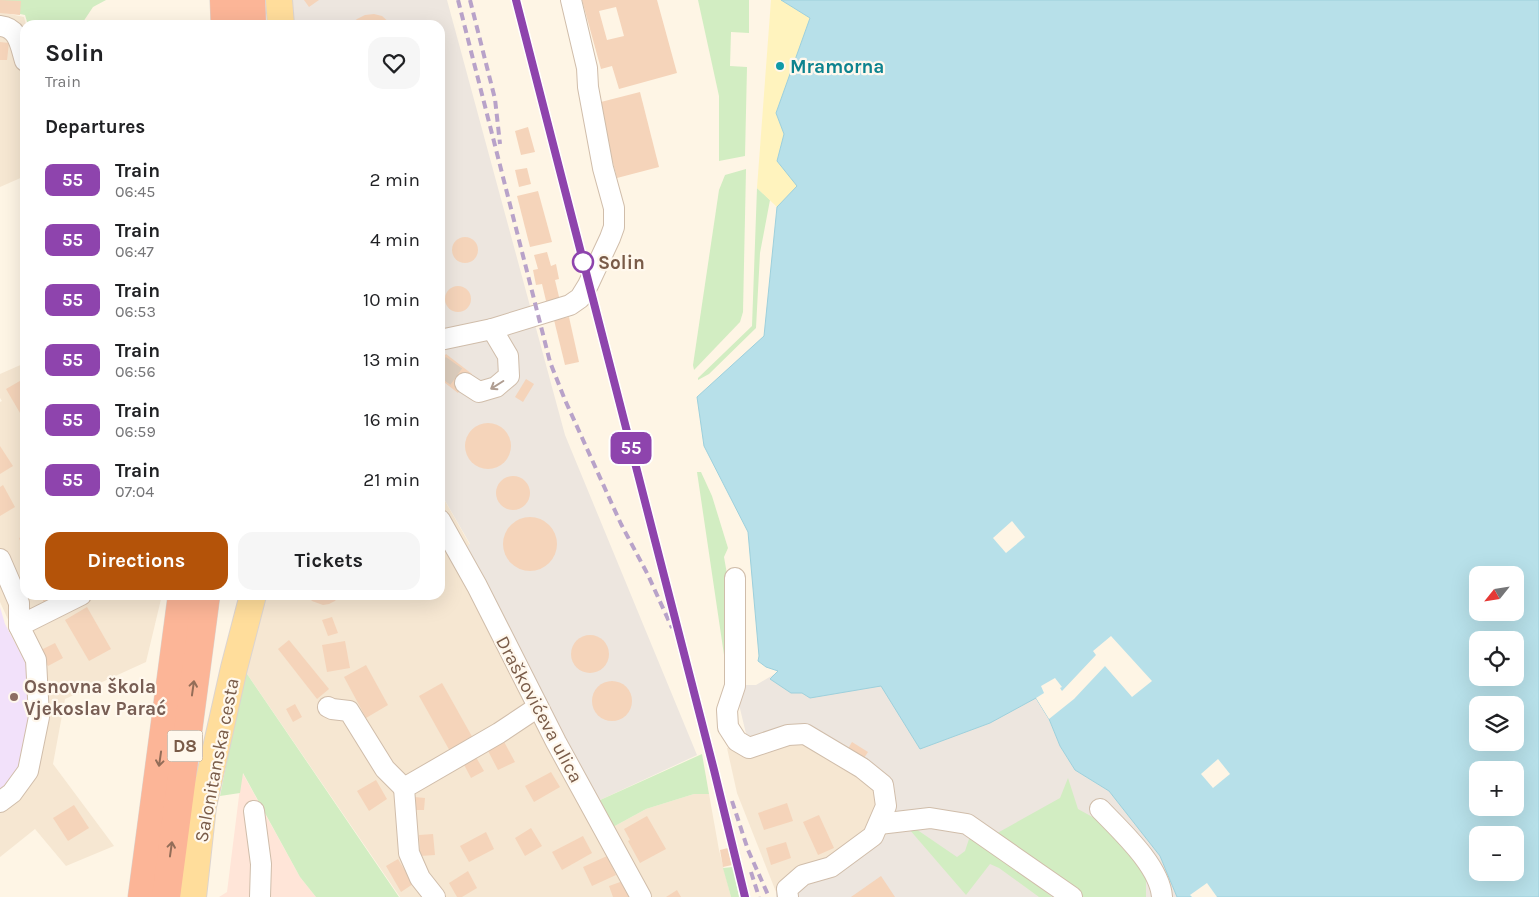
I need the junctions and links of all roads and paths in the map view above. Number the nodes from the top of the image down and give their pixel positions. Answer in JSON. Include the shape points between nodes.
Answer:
{"nodes":[{"id":1,"x":224,"y":0,"type":"edge"},
{"id":2,"x":251,"y":0,"type":"edge"},
{"id":3,"x":279,"y":0,"type":"edge"},
{"id":4,"x":571,"y":0,"type":"edge"},
{"id":5,"x":225,"y":20,"type":"edge"},
{"id":6,"x":252,"y":20,"type":"edge"},
{"id":7,"x":281,"y":20,"type":"edge"},
{"id":8,"x":0,"y":26,"type":"edge"},
{"id":9,"x":20,"y":45,"type":"edge"},
{"id":10,"x":492,"y":329,"type":"junction"},
{"id":11,"x":445,"y":339,"type":"edge"},
{"id":12,"x":466,"y":383,"type":"tunnel mouth"},
{"id":13,"x":445,"y":529,"type":"edge"},
{"id":14,"x":0,"y":559,"type":"edge"},
{"id":15,"x":735,"y":578,"type":"dead end"},
{"id":16,"x":71,"y":600,"type":"edge"},
{"id":17,"x":181,"y":600,"type":"edge"},
{"id":18,"x":205,"y":600,"type":"edge"},
{"id":19,"x":252,"y":600,"type":"edge"},
{"id":20,"x":19,"y":626,"type":"junction"},
{"id":21,"x":328,"y":706,"type":"dead end"},
{"id":22,"x":538,"y":707,"type":"junction"},
{"id":23,"x":404,"y":788,"type":"junction"},
{"id":24,"x":0,"y":802,"type":"edge"},
{"id":25,"x":1100,"y":808,"type":"dead end"},
{"id":26,"x":254,"y":811,"type":"dead end"},
{"id":27,"x":878,"y":824,"type":"junction"},
{"id":28,"x":142,"y":897,"type":"edge"},
{"id":29,"x":166,"y":897,"type":"edge"},
{"id":30,"x":193,"y":897,"type":"edge"},
{"id":31,"x":260,"y":897,"type":"edge"},
{"id":32,"x":435,"y":897,"type":"edge"},
{"id":33,"x":641,"y":897,"type":"edge"},
{"id":34,"x":788,"y":897,"type":"edge"},
{"id":35,"x":1072,"y":897,"type":"edge"},
{"id":36,"x":1162,"y":897,"type":"edge"}],
"edges":[{"from":1,"to":5,"type":"highway"},
{"from":2,"to":6,"type":"highway"},
{"from":3,"to":7,"type":"main road"},
{"from":4,"to":10,"type":"street","via":[[587,68],[603,168],[614,208],[614,227],[580,298],[570,305]]},
{"from":8,"to":9,"type":"street","via":[[14,31]]},
{"from":10,"to":11,"type":"street"},
{"from":10,"to":12,"type":"street","one_way":true,"via":[[508,356],[509,376],[496,387],[479,392]]},
{"from":13,"to":22,"type":"street","name":"Draškovićeva ulica"},
{"from":14,"to":20,"type":"street","via":[[19,603]]},
{"from":15,"to":27,"type":"street","via":[[735,686],[727,710],[728,728],[736,741],[749,748],[788,735],[805,734],[862,768],[883,785],[886,806]]},
{"from":16,"to":20,"type":"street"},
{"from":17,"to":28,"type":"highway","number":"D8","one_way":true},
{"from":29,"to":18,"type":"highway","number":"D8","one_way":true},
{"from":19,"to":30,"type":"main road","name":"Salonitanska cesta","via":[[203,806]]},
{"from":20,"to":24,"type":"street","via":[[36,660],[39,716],[28,771],[12,793]]},
{"from":21,"to":23,"type":"street","via":[[349,711],[385,769]]},
{"from":22,"to":23,"type":"street","via":[[499,734]]},
{"from":22,"to":33,"type":"street","name":"Draškovićeva ulica"},
{"from":23,"to":32,"type":"street","via":[[409,853],[420,878]]},
{"from":25,"to":36,"type":"street","via":[[1147,859]]},
{"from":26,"to":31,"type":"street","via":[[261,864]]},
{"from":27,"to":34,"type":"street","via":[[873,836],[831,867],[803,875],[788,889]]},
{"from":27,"to":35,"type":"street","via":[[930,818],[967,824]]}]}
